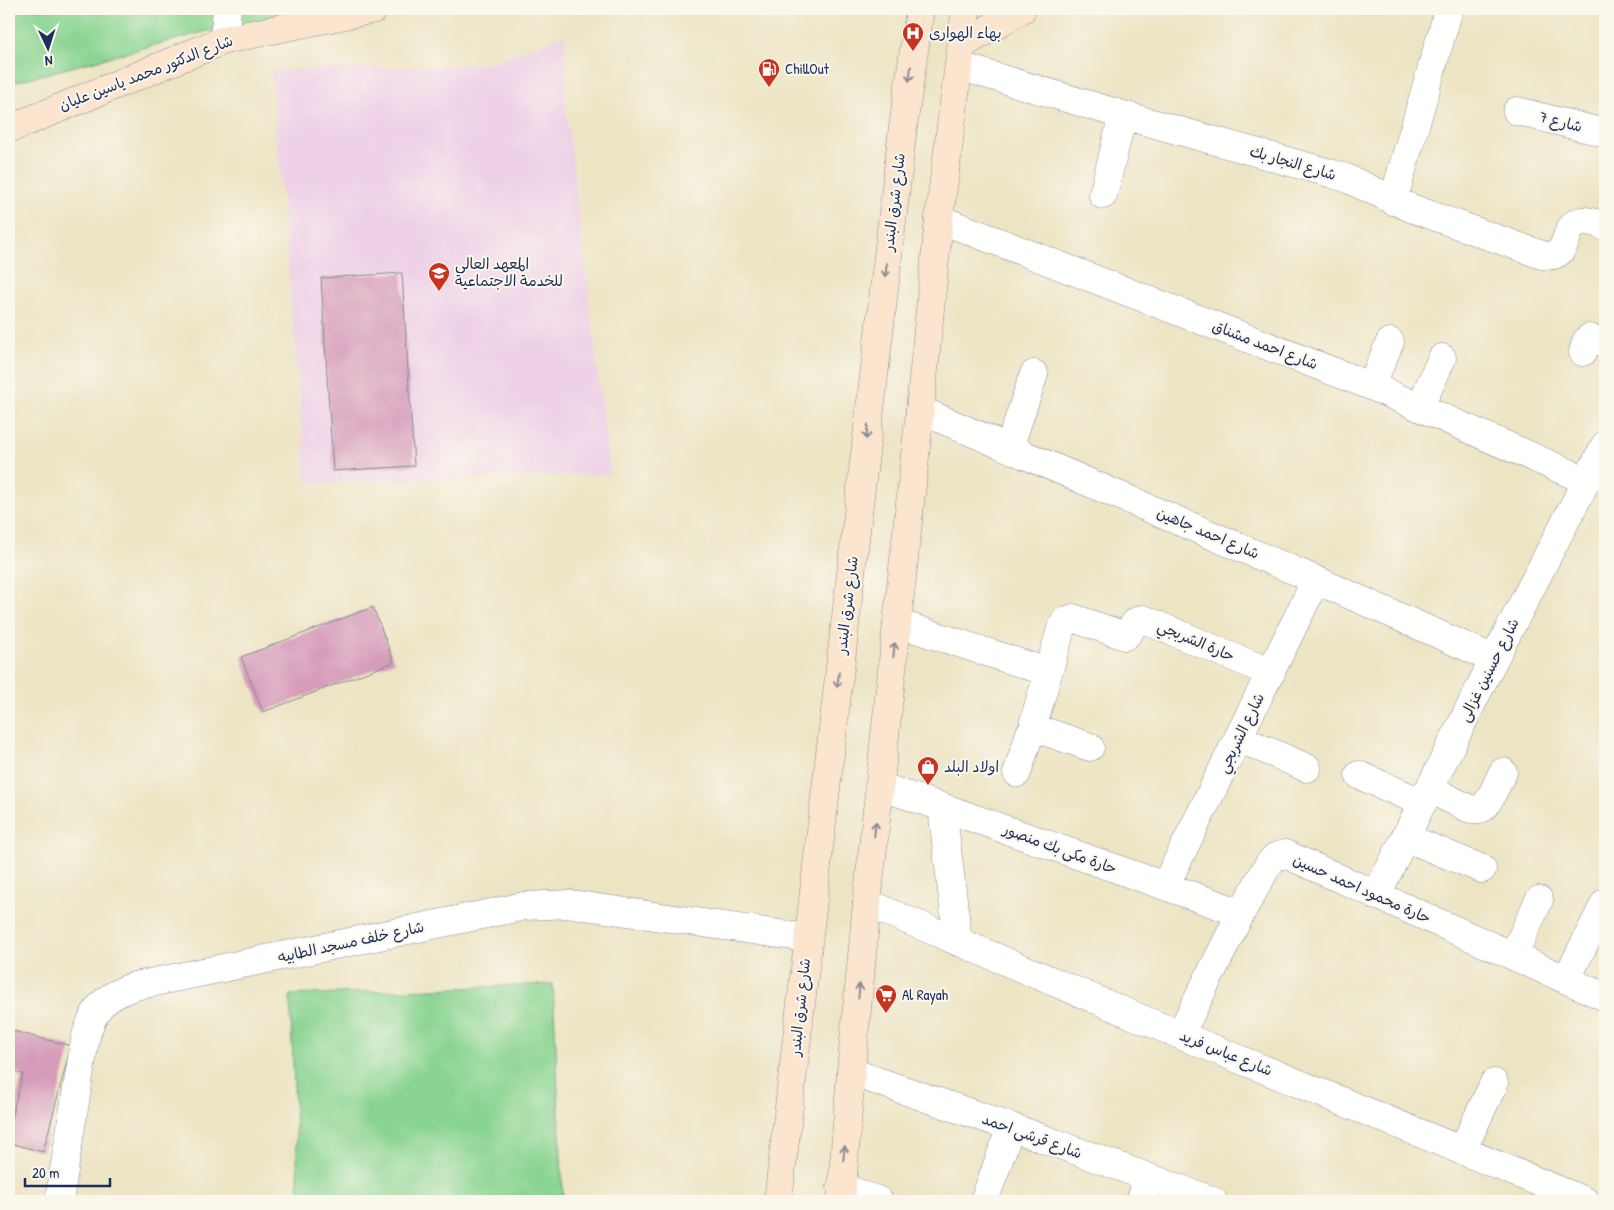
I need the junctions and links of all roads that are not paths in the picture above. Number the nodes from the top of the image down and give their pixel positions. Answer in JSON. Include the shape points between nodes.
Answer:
{"nodes":[{"id":1,"x":227,"y":9,"type":"edge"},
{"id":2,"x":374,"y":9,"type":"edge"},
{"id":3,"x":920,"y":9,"type":"edge"},
{"id":4,"x":966,"y":9,"type":"edge"},
{"id":5,"x":1022,"y":9,"type":"edge"},
{"id":6,"x":1449,"y":9,"type":"edge"},
{"id":7,"x":224,"y":40,"type":"junction"},
{"id":8,"x":960,"y":56,"type":"junction"},
{"id":9,"x":1517,"y":111,"type":"dead end"},
{"id":10,"x":1123,"y":115,"type":"junction"},
{"id":11,"x":14,"y":121,"type":"edge"},
{"id":12,"x":1605,"y":133,"type":"edge"},
{"id":13,"x":1103,"y":195,"type":"dead end"},
{"id":14,"x":1393,"y":201,"type":"junction"},
{"id":15,"x":938,"y":219,"type":"junction"},
{"id":16,"x":1605,"y":226,"type":"edge"},
{"id":17,"x":1390,"y":342,"type":"dead end"},
{"id":18,"x":1442,"y":358,"type":"dead end"},
{"id":19,"x":1034,"y":374,"type":"dead end"},
{"id":20,"x":1371,"y":386,"type":"junction"},
{"id":21,"x":1420,"y":407,"type":"junction"},
{"id":22,"x":920,"y":410,"type":"junction"},
{"id":23,"x":1009,"y":448,"type":"junction"},
{"id":24,"x":1599,"y":463,"type":"edge"},
{"id":25,"x":1316,"y":580,"type":"junction"},
{"id":26,"x":897,"y":623,"type":"junction"},
{"id":27,"x":1494,"y":659,"type":"junction"},
{"id":28,"x":1048,"y":672,"type":"junction"},
{"id":29,"x":1270,"y":673,"type":"junction"},
{"id":30,"x":1036,"y":726,"type":"junction"},
{"id":31,"x":1238,"y":738,"type":"junction"},
{"id":32,"x":1090,"y":747,"type":"dead end"},
{"id":33,"x":1307,"y":768,"type":"dead end"},
{"id":34,"x":1503,"y":772,"type":"dead end"},
{"id":35,"x":1017,"y":773,"type":"dead end"},
{"id":36,"x":1359,"y":776,"type":"dead end"},
{"id":37,"x":879,"y":786,"type":"junction"},
{"id":38,"x":1426,"y":796,"type":"junction"},
{"id":39,"x":942,"y":806,"type":"junction"},
{"id":40,"x":1405,"y":837,"type":"junction"},
{"id":41,"x":1482,"y":869,"type":"dead end"},
{"id":42,"x":1165,"y":886,"type":"junction"},
{"id":43,"x":1376,"y":896,"type":"junction"},
{"id":44,"x":1539,"y":900,"type":"dead end"},
{"id":45,"x":867,"y":903,"type":"junction"},
{"id":46,"x":1605,"y":903,"type":"edge"},
{"id":47,"x":1241,"y":914,"type":"junction"},
{"id":48,"x":807,"y":938,"type":"junction"},
{"id":49,"x":958,"y":942,"type":"junction"},
{"id":50,"x":1513,"y":956,"type":"junction"},
{"id":51,"x":1566,"y":980,"type":"junction"},
{"id":52,"x":1605,"y":998,"type":"edge"},
{"id":53,"x":1180,"y":1035,"type":"junction"},
{"id":54,"x":851,"y":1072,"type":"junction"},
{"id":55,"x":1494,"y":1083,"type":"dead end"},
{"id":56,"x":1011,"y":1127,"type":"junction"},
{"id":57,"x":1462,"y":1151,"type":"junction"},
{"id":58,"x":1145,"y":1190,"type":"edge"},
{"id":59,"x":841,"y":1194,"type":"edge"},
{"id":60,"x":59,"y":1201,"type":"edge"},
{"id":61,"x":778,"y":1201,"type":"edge"},
{"id":62,"x":878,"y":1201,"type":"edge"},
{"id":63,"x":984,"y":1201,"type":"edge"},
{"id":64,"x":1213,"y":1201,"type":"edge"},
{"id":65,"x":1585,"y":1201,"type":"edge"}],
"edges":[{"from":1,"to":7,"type":"street"},
{"from":2,"to":7,"type":"main road","name":"شارع الدكتور محمد ياسين عليان"},
{"from":3,"to":48,"type":"main road","name":"شارع شرق البندر","one_way":true},
{"from":4,"to":8,"type":"main road"},
{"from":5,"to":8,"type":"main road"},
{"from":6,"to":14,"type":"street"},
{"from":7,"to":11,"type":"main road","name":"شارع الدكتور محمد ياسين عليان"},
{"from":8,"to":10,"type":"street","name":"شارع النجار بك"},
{"from":8,"to":15,"type":"main road"},
{"from":9,"to":12,"type":"street","name":"شارع 7"},
{"from":10,"to":13,"type":"street"},
{"from":10,"to":14,"type":"street","name":"شارع النجار بك","via":[[1333,174]]},
{"from":14,"to":16,"type":"street","name":"شارع النجار بك","via":[[1549,256],[1562,250],[1574,224],[1582,221]]},
{"from":15,"to":20,"type":"street","name":"شارع احمد مشناق"},
{"from":15,"to":22,"type":"main road"},
{"from":17,"to":20,"type":"street"},
{"from":18,"to":21,"type":"street"},
{"from":19,"to":23,"type":"street"},
{"from":20,"to":21,"type":"street","name":"شارع احمد مشناق"},
{"from":21,"to":24,"type":"street","name":"شارع احمد مشناق"},
{"from":22,"to":23,"type":"street","name":"شارع احمد جاهين"},
{"from":22,"to":26,"type":"main road"},
{"from":23,"to":25,"type":"street","name":"شارع احمد جاهين"},
{"from":24,"to":27,"type":"street","name":"شارع حسنين غزالى"},
{"from":25,"to":27,"type":"street","name":"شارع احمد جاهين"},
{"from":25,"to":29,"type":"street","name":"شارع الشربجي"},
{"from":26,"to":28,"type":"street"},
{"from":37,"to":26,"type":"main road","one_way":true},
{"from":27,"to":38,"type":"street","name":"شارع حسنين غزالى"},
{"from":28,"to":29,"type":"street","name":"حارة الشربجي","via":[[1061,629],[1065,621],[1073,618],[1125,636],[1137,620],[1143,619]]},
{"from":28,"to":30,"type":"street","name":"حارة الشربجي","via":[[1034,715]]},
{"from":29,"to":31,"type":"street","name":"شارع الشربجي"},
{"from":30,"to":32,"type":"street"},
{"from":30,"to":35,"type":"street","via":[[1030,733]]},
{"from":31,"to":33,"type":"street"},
{"from":31,"to":42,"type":"street","name":"شارع الشربجي"},
{"from":34,"to":38,"type":"street","via":[[1483,808],[1470,809]]},
{"from":36,"to":38,"type":"street"},
{"from":37,"to":39,"type":"street","name":"حارة مكى بك منصور"},
{"from":45,"to":37,"type":"main road","one_way":true},
{"from":38,"to":40,"type":"street","name":"شارع حسنين غزالى"},
{"from":39,"to":42,"type":"street","name":"حارة مكى بك منصور"},
{"from":39,"to":49,"type":"street"},
{"from":40,"to":41,"type":"street"},
{"from":40,"to":43,"type":"street","name":"شارع حسنين غزالى"},
{"from":42,"to":47,"type":"street","name":"حارة مكى بك منصور"},
{"from":43,"to":47,"type":"street","name":"حارة محمود احمد حسين","via":[[1285,854],[1275,856],[1268,865]]},
{"from":43,"to":50,"type":"street","name":"حارة محمود احمد حسين"},
{"from":44,"to":50,"type":"street"},
{"from":45,"to":49,"type":"street","name":"شارع عباس فريد"},
{"from":54,"to":45,"type":"main road","one_way":true},
{"from":46,"to":51,"type":"street"},
{"from":47,"to":53,"type":"street","name":"حارة محمود احمد حسين"},
{"from":48,"to":60,"type":"street","name":"شارع خلف مسجد الطابيه","via":[[595,907],[548,904],[501,911],[116,992],[101,1005],[87,1031]]},
{"from":48,"to":61,"type":"main road","name":"شارع شرق البندر"},
{"from":49,"to":53,"type":"street","name":"شارع عباس فريد"},
{"from":50,"to":51,"type":"street","name":"حارة محمود احمد حسين"},
{"from":51,"to":52,"type":"street","name":"حارة محمود احمد حسين"},
{"from":53,"to":57,"type":"street","name":"شارع عباس فريد"},
{"from":54,"to":56,"type":"street","name":"شارع قرشى احمد"},
{"from":59,"to":54,"type":"main road","one_way":true},
{"from":55,"to":57,"type":"street"},
{"from":56,"to":58,"type":"street","name":"شارع قرشى احمد"},
{"from":56,"to":63,"type":"street"},
{"from":57,"to":65,"type":"street","name":"شارع عباس فريد"},
{"from":58,"to":64,"type":"street","name":"شارع قرشى احمد"},
{"from":59,"to":62,"type":"street"}]}
